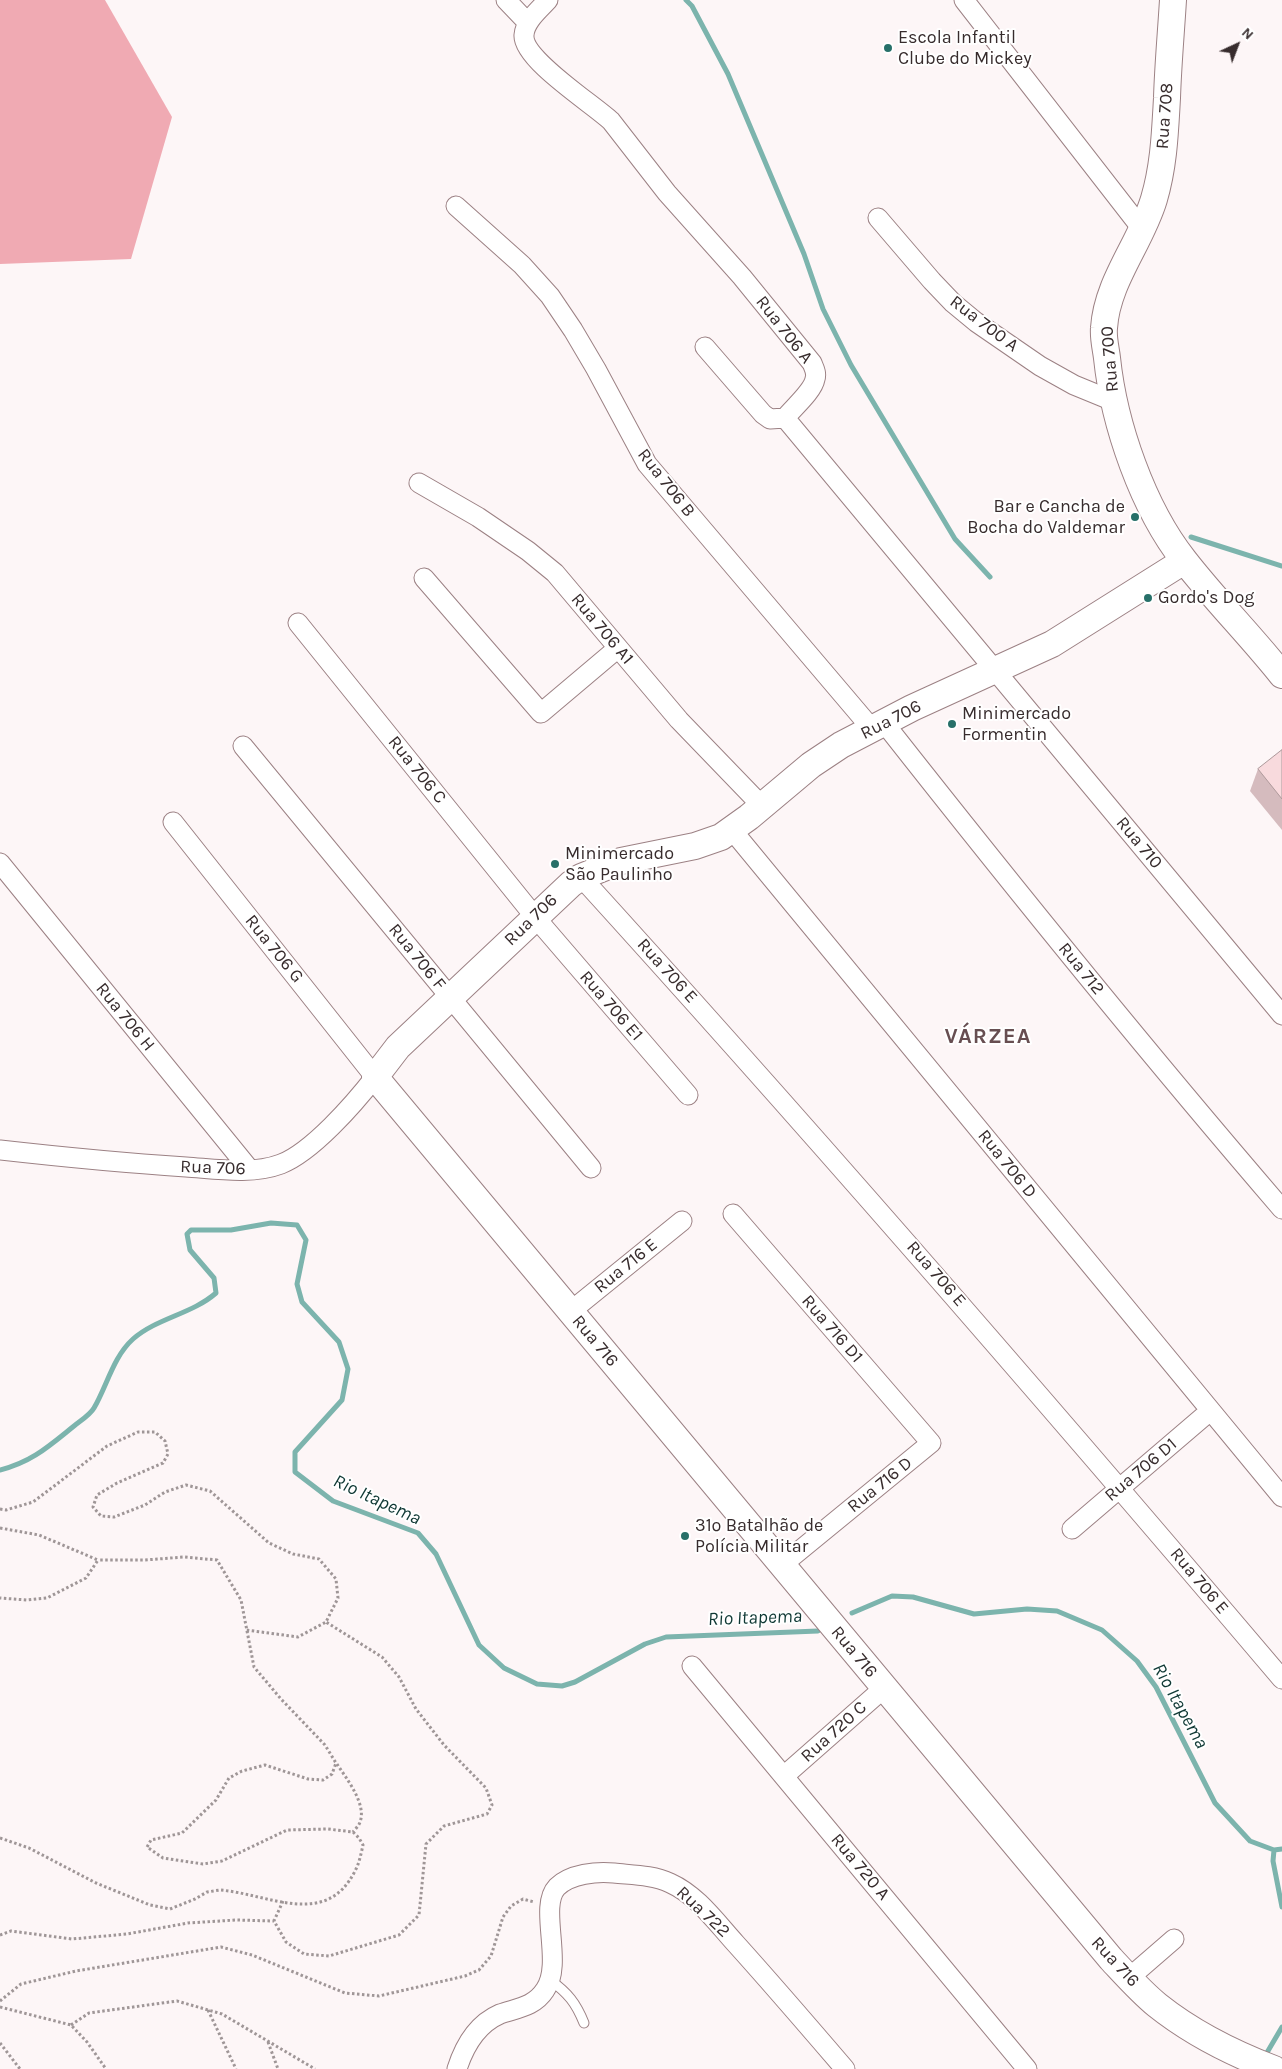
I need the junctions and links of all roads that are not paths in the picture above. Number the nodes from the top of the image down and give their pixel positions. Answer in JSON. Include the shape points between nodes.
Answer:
{"nodes":[{"id":1,"x":506,"y":0,"type":"edge"},
{"id":2,"x":548,"y":0,"type":"edge"},
{"id":3,"x":964,"y":0,"type":"edge"},
{"id":4,"x":1173,"y":0,"type":"edge"},
{"id":5,"x":528,"y":23,"type":"junction"},
{"id":6,"x":456,"y":206,"type":"dead end"},
{"id":7,"x":878,"y":218,"type":"dead end"},
{"id":8,"x":1142,"y":229,"type":"junction"},
{"id":9,"x":705,"y":347,"type":"dead end"},
{"id":10,"x":1114,"y":401,"type":"junction"},
{"id":11,"x":785,"y":418,"type":"junction"},
{"id":12,"x":419,"y":483,"type":"dead end"},
{"id":13,"x":1184,"y":560,"type":"junction"},
{"id":14,"x":424,"y":578,"type":"dead end"},
{"id":15,"x":298,"y":623,"type":"dead end"},
{"id":16,"x":618,"y":648,"type":"junction"},
{"id":17,"x":996,"y":670,"type":"junction"},
{"id":18,"x":1282,"y":675,"type":"edge"},
{"id":19,"x":878,"y":726,"type":"junction"},
{"id":20,"x":243,"y":746,"type":"dead end"},
{"id":21,"x":761,"y":805,"type":"junction"},
{"id":22,"x":172,"y":822,"type":"dead end"},
{"id":23,"x":732,"y":830,"type":"junction"},
{"id":24,"x":0,"y":863,"type":"edge"},
{"id":25,"x":581,"y":877,"type":"junction"},
{"id":26,"x":535,"y":917,"type":"junction"},
{"id":27,"x":450,"y":998,"type":"junction"},
{"id":28,"x":1282,"y":1015,"type":"edge"},
{"id":29,"x":375,"y":1076,"type":"junction"},
{"id":30,"x":688,"y":1095,"type":"dead end"},
{"id":31,"x":0,"y":1150,"type":"edge"},
{"id":32,"x":591,"y":1168,"type":"dead end"},
{"id":33,"x":250,"y":1170,"type":"junction"},
{"id":34,"x":1282,"y":1209,"type":"edge"},
{"id":35,"x":733,"y":1214,"type":"dead end"},
{"id":36,"x":682,"y":1221,"type":"dead end"},
{"id":37,"x":570,"y":1311,"type":"junction"},
{"id":38,"x":1210,"y":1411,"type":"junction"},
{"id":39,"x":931,"y":1443,"type":"joint"},
{"id":40,"x":1120,"y":1488,"type":"junction"},
{"id":41,"x":1282,"y":1497,"type":"edge"},
{"id":42,"x":1072,"y":1529,"type":"dead end"},
{"id":43,"x":782,"y":1565,"type":"junction"},
{"id":44,"x":692,"y":1666,"type":"dead end"},
{"id":45,"x":1282,"y":1679,"type":"edge"},
{"id":46,"x":884,"y":1688,"type":"junction"},
{"id":47,"x":784,"y":1776,"type":"junction"},
{"id":48,"x":1174,"y":1939,"type":"dead end"},
{"id":49,"x":1129,"y":1978,"type":"junction"},
{"id":50,"x":550,"y":1980,"type":"junction"},
{"id":51,"x":584,"y":2023,"type":"dead end"},
{"id":52,"x":457,"y":2069,"type":"edge"},
{"id":53,"x":845,"y":2069,"type":"edge"},
{"id":54,"x":1027,"y":2069,"type":"edge"},
{"id":55,"x":1274,"y":2069,"type":"edge"}],
"edges":[{"from":1,"to":5,"type":"street"},
{"from":2,"to":5,"type":"street"},
{"from":3,"to":8,"type":"street"},
{"from":4,"to":8,"type":"street","name":"Rua 708","via":[[1165,145],[1154,199]]},
{"from":5,"to":11,"type":"street","name":"Rua 706 A","via":[[524,35],[533,54],[610,122],[812,363],[815,379],[812,387]]},
{"from":6,"to":19,"type":"street","name":"Rua 706 B","via":[[522,264],[550,296],[591,362],[647,464]]},
{"from":7,"to":10,"type":"street","name":"Rua 700 A","via":[[932,282],[976,322],[1040,366],[1074,385]]},
{"from":8,"to":10,"type":"street","name":"Rua 700","via":[[1116,282],[1104,329]]},
{"from":9,"to":11,"type":"street","via":[[763,414],[770,419]]},
{"from":10,"to":13,"type":"street","name":"Rua 700","via":[[1121,430],[1154,514]]},
{"from":11,"to":17,"type":"street"},
{"from":12,"to":16,"type":"street","name":"Rua 706 A1","via":[[478,517],[542,561]]},
{"from":13,"to":17,"type":"street","name":"Rua 706","via":[[1052,644]]},
{"from":13,"to":18,"type":"street","name":"Rua 700"},
{"from":14,"to":16,"type":"street","via":[[541,713]]},
{"from":15,"to":26,"type":"street","name":"Rua 706 C"},
{"from":16,"to":21,"type":"street","name":"Rua 706 A1","via":[[679,720]]},
{"from":17,"to":19,"type":"street","name":"Rua 706"},
{"from":17,"to":28,"type":"street","name":"Rua 710"},
{"from":19,"to":21,"type":"street","name":"Rua 706","via":[[826,754]]},
{"from":19,"to":34,"type":"street","name":"Rua 712"},
{"from":20,"to":27,"type":"street","name":"Rua 706 F"},
{"from":21,"to":23,"type":"street","name":"Rua 706"},
{"from":22,"to":29,"type":"street","name":"Rua 706 G"},
{"from":23,"to":25,"type":"street","name":"Rua 706","via":[[708,842],[621,861]]},
{"from":23,"to":38,"type":"street","name":"Rua 706 D"},
{"from":24,"to":33,"type":"street","name":"Rua 706 H"},
{"from":25,"to":26,"type":"street","name":"Rua 706"},
{"from":25,"to":40,"type":"street","name":"Rua 706 E","via":[[749,1061]]},
{"from":26,"to":27,"type":"street","name":"Rua 706"},
{"from":26,"to":30,"type":"street","name":"Rua 706 E1"},
{"from":27,"to":29,"type":"street","name":"Rua 706","via":[[398,1047]]},
{"from":27,"to":32,"type":"street","name":"Rua 706 F"},
{"from":29,"to":33,"type":"street","name":"Rua 706","via":[[347,1110],[304,1151],[282,1164]]},
{"from":29,"to":37,"type":"street","name":"Rua 716"},
{"from":31,"to":33,"type":"street","name":"Rua 706","via":[[155,1165]]},
{"from":35,"to":39,"type":"street","name":"Rua 716 D1"},
{"from":36,"to":37,"type":"street","name":"Rua 716 E"},
{"from":37,"to":43,"type":"street","name":"Rua 716"},
{"from":38,"to":40,"type":"street","name":"Rua 706 D1"},
{"from":38,"to":41,"type":"street","name":"Rua 706 D"},
{"from":39,"to":43,"type":"street","name":"Rua 716 D"},
{"from":40,"to":42,"type":"street","name":"Rua 706 D1"},
{"from":40,"to":45,"type":"street","name":"Rua 706 E"},
{"from":43,"to":46,"type":"street","name":"Rua 716"},
{"from":44,"to":47,"type":"street","name":"Rua 720 A"},
{"from":46,"to":47,"type":"street","name":"Rua 720 C"},
{"from":46,"to":49,"type":"street","name":"Rua 716"},
{"from":47,"to":54,"type":"street","name":"Rua 720 A"},
{"from":48,"to":49,"type":"street"},
{"from":49,"to":55,"type":"street","name":"Rua 716","via":[[1183,2024]]},
{"from":50,"to":51,"type":"lane","via":[[566,1991],[579,2009]]},
{"from":50,"to":52,"type":"street","via":[[533,2002],[483,2025],[467,2045]]},
{"from":50,"to":53,"type":"street","name":"Rua 722","via":[[553,1951],[550,1905],[553,1894],[564,1883],[603,1872],[668,1882],[691,1896],[719,1925]]}]}
